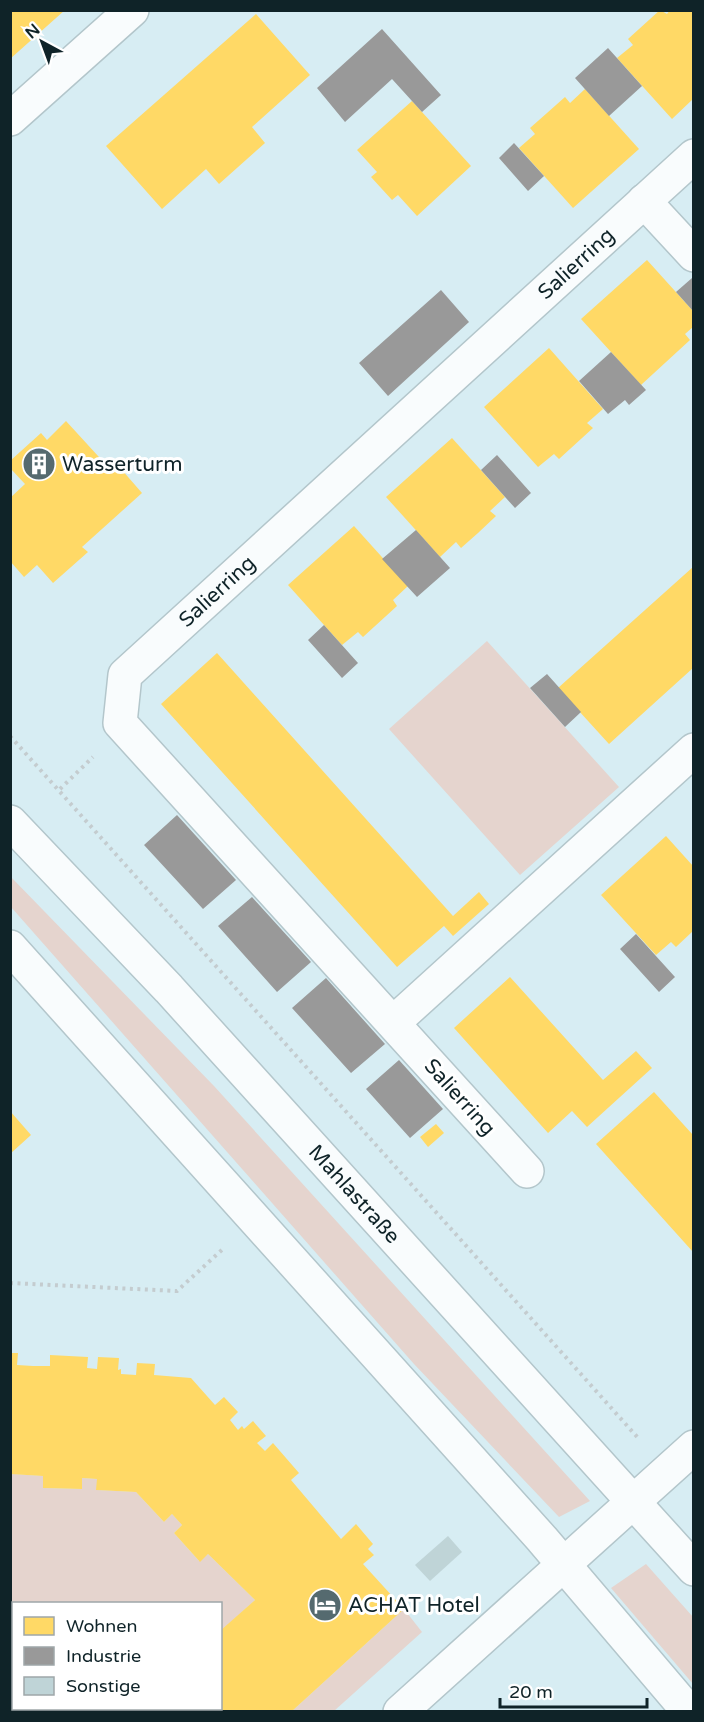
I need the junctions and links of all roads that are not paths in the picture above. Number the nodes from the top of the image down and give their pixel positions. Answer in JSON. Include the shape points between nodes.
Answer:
{"nodes":[{"id":1,"x":132,"y":10,"type":"edge"},
{"id":2,"x":10,"y":119,"type":"edge"},
{"id":3,"x":693,"y":156,"type":"edge"},
{"id":4,"x":644,"y":201,"type":"junction"},
{"id":5,"x":693,"y":255,"type":"edge"},
{"id":6,"x":693,"y":750,"type":"edge"},
{"id":7,"x":10,"y":822,"type":"edge"},
{"id":8,"x":10,"y":947,"type":"edge"},
{"id":9,"x":393,"y":1022,"type":"junction"},
{"id":10,"x":527,"y":1171,"type":"dead end"},
{"id":11,"x":693,"y":1447,"type":"edge"},
{"id":12,"x":633,"y":1502,"type":"junction"},
{"id":13,"x":562,"y":1563,"type":"junction"},
{"id":14,"x":693,"y":1569,"type":"edge"},
{"id":15,"x":400,"y":1712,"type":"edge"},
{"id":16,"x":689,"y":1712,"type":"edge"}],
"edges":[{"from":1,"to":2,"type":"street"},
{"from":3,"to":4,"type":"street","name":"Salierring"},
{"from":4,"to":5,"type":"street"},
{"from":4,"to":9,"type":"street","name":"Salierring","via":[[125,675],[120,723]]},
{"from":6,"to":9,"type":"street"},
{"from":7,"to":12,"type":"street","name":"Mahlastraße","via":[[169,989]]},
{"from":8,"to":13,"type":"street"},
{"from":9,"to":10,"type":"street","name":"Salierring"},
{"from":11,"to":12,"type":"street"},
{"from":12,"to":13,"type":"street"},
{"from":12,"to":14,"type":"street","name":"Mahlastraße"},
{"from":13,"to":15,"type":"street"},
{"from":13,"to":16,"type":"street"}]}
